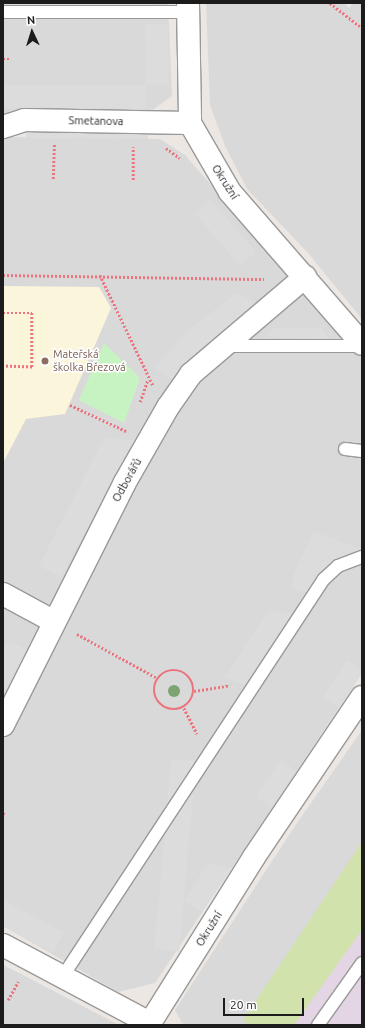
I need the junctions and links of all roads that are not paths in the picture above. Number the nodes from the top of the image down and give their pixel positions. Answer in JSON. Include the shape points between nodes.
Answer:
{"nodes":[{"id":1,"x":188,"y":8,"type":"edge"},
{"id":2,"x":3,"y":12,"type":"edge"},
{"id":3,"x":190,"y":123,"type":"junction"},
{"id":4,"x":3,"y":127,"type":"edge"},
{"id":5,"x":305,"y":277,"type":"junction"},
{"id":6,"x":362,"y":345,"type":"edge"},
{"id":7,"x":222,"y":346,"type":"junction"},
{"id":8,"x":345,"y":449,"type":"dead end"},
{"id":9,"x":362,"y":451,"type":"edge"},
{"id":10,"x":362,"y":557,"type":"edge"},
{"id":11,"x":3,"y":594,"type":"edge"},
{"id":12,"x":53,"y":621,"type":"junction"},
{"id":13,"x":362,"y":697,"type":"edge"},
{"id":14,"x":3,"y":725,"type":"edge"},
{"id":15,"x":3,"y":945,"type":"edge"},
{"id":16,"x":362,"y":962,"type":"edge"},
{"id":17,"x":63,"y":976,"type":"junction"},
{"id":18,"x":152,"y":1024,"type":"edge"},
{"id":19,"x":318,"y":1025,"type":"edge"}],
"edges":[{"from":1,"to":2,"type":"lane"},
{"from":1,"to":3,"type":"street","name":"Okružní"},
{"from":3,"to":4,"type":"street","name":"Smetanova","via":[[24,120]]},
{"from":3,"to":5,"type":"street","name":"Okružní","via":[[230,192]]},
{"from":5,"to":6,"type":"street","name":"Okružní"},
{"from":5,"to":7,"type":"street","name":"Odborářů"},
{"from":6,"to":7,"type":"lane"},
{"from":7,"to":12,"type":"street","name":"Odborářů","via":[[191,374],[168,407]]},
{"from":8,"to":9,"type":"lane"},
{"from":10,"to":17,"type":"lane","via":[[330,571]]},
{"from":11,"to":12,"type":"street"},
{"from":12,"to":14,"type":"street","name":"Odborářů"},
{"from":13,"to":18,"type":"street","name":"Okružní","via":[[254,857]]},
{"from":15,"to":17,"type":"street","name":"Okružní"},
{"from":16,"to":19,"type":"lane"},
{"from":17,"to":18,"type":"street","name":"Okružní"}]}
